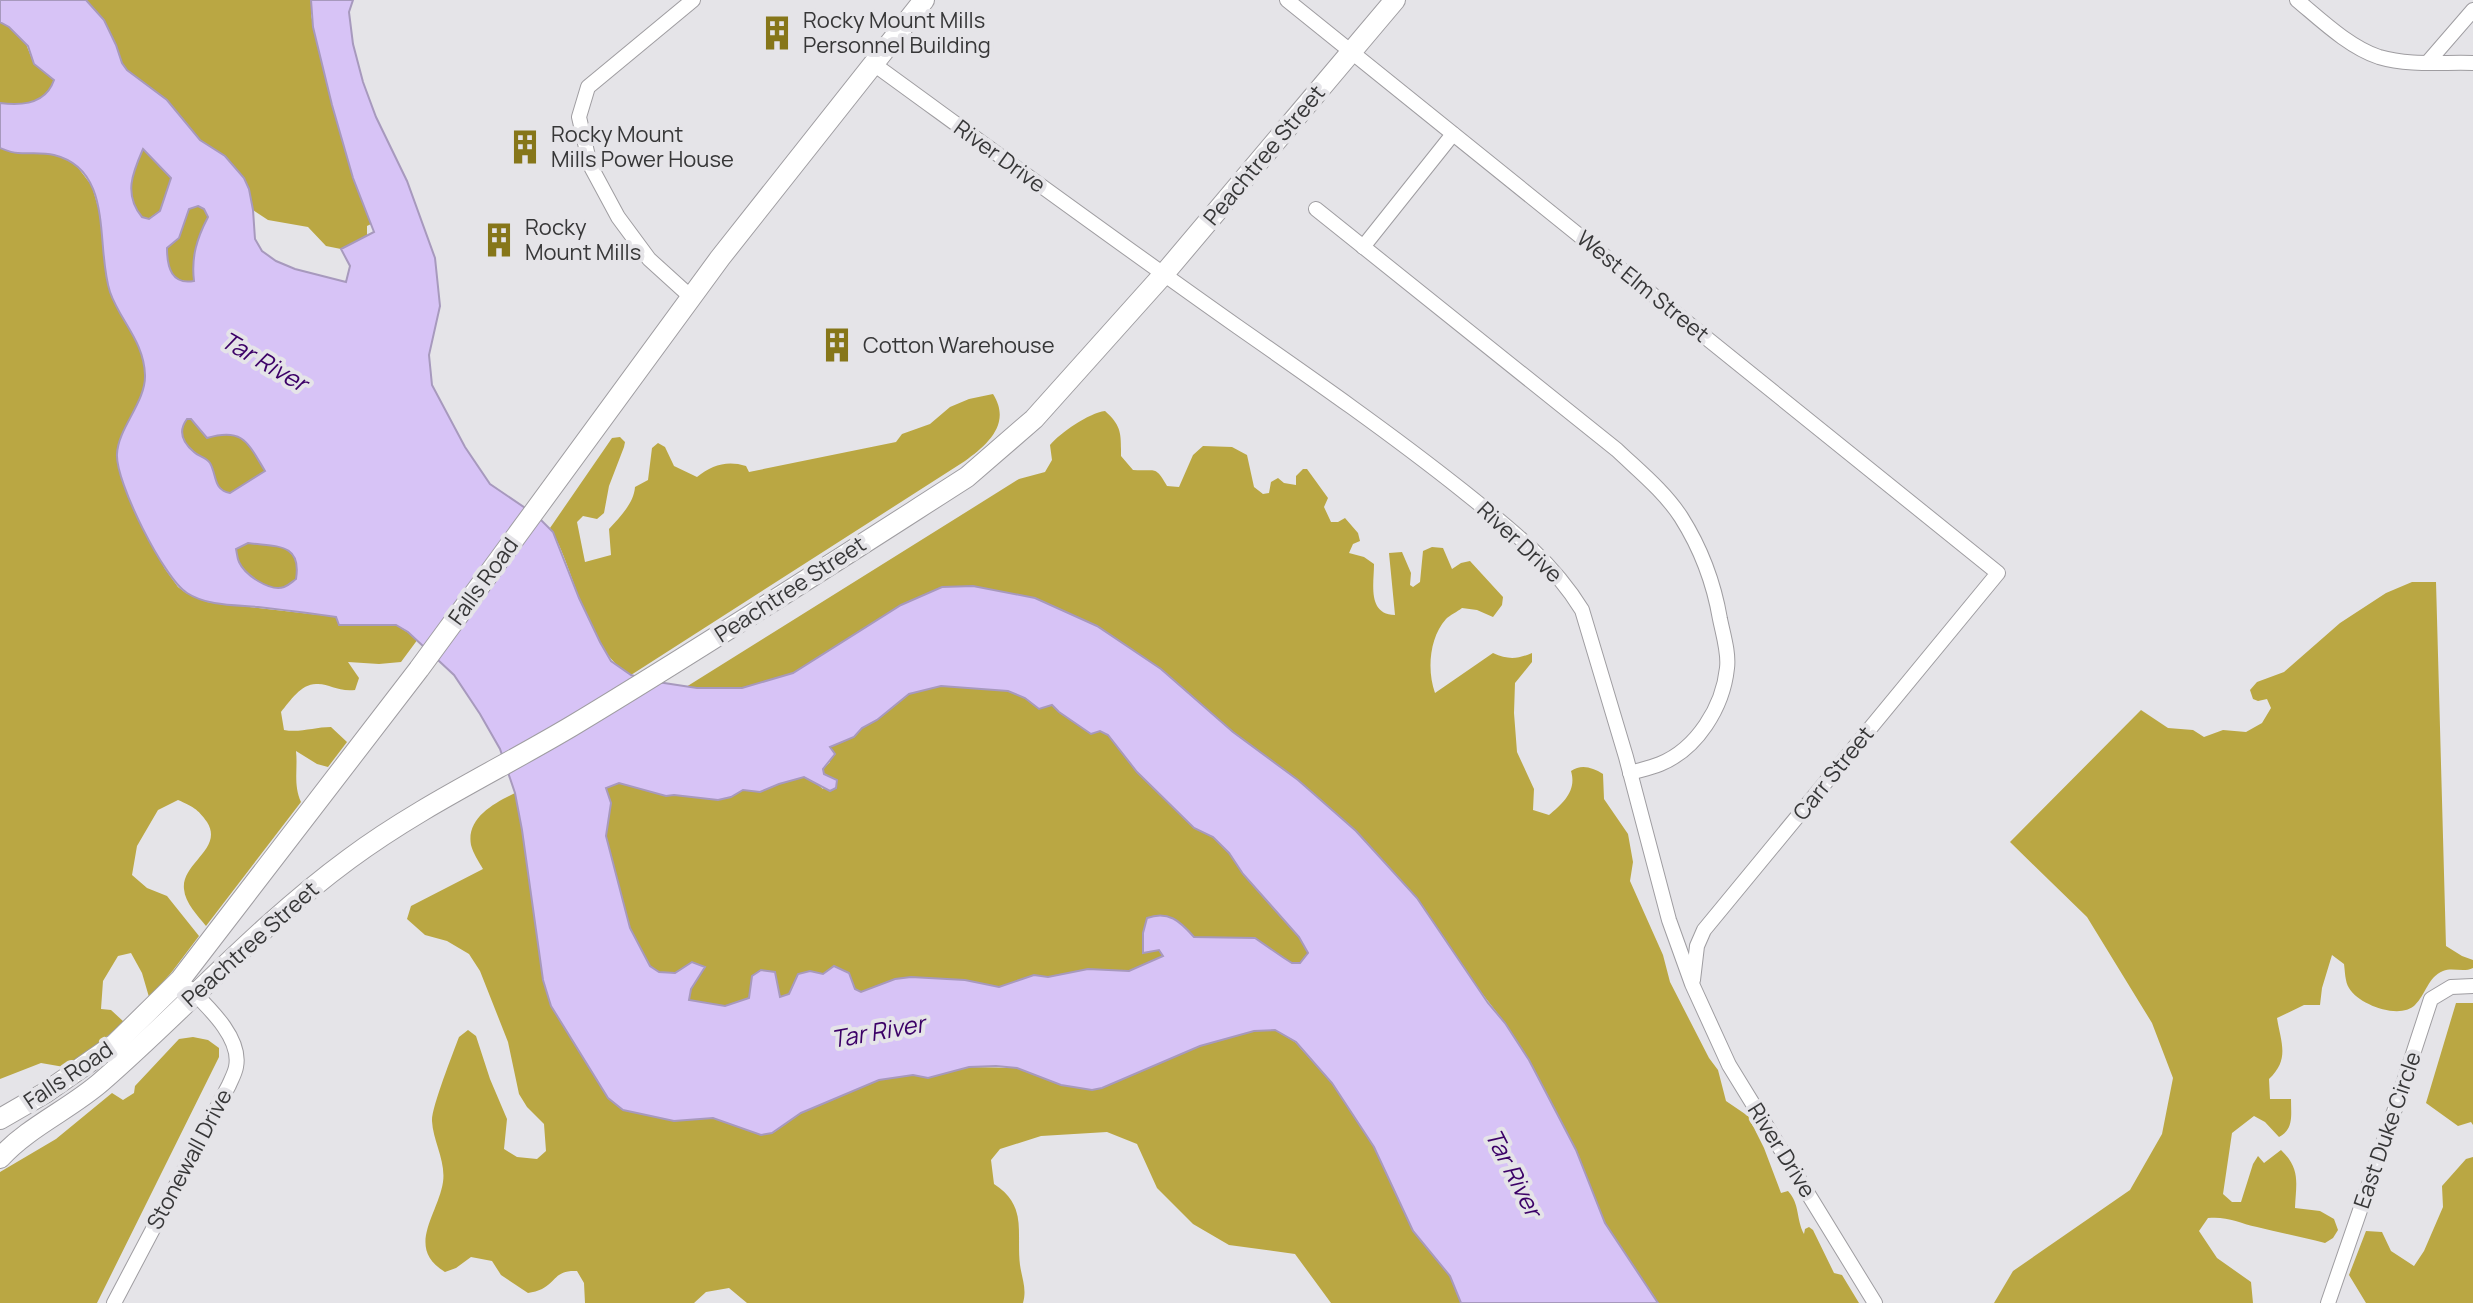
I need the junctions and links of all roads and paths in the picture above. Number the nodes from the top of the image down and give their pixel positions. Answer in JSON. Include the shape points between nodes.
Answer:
{"nodes":[{"id":1,"x":693,"y":0,"type":"edge"},
{"id":2,"x":924,"y":0,"type":"edge"},
{"id":3,"x":1287,"y":0,"type":"edge"},
{"id":4,"x":1395,"y":0,"type":"edge"},
{"id":5,"x":2297,"y":0,"type":"edge"},
{"id":6,"x":2473,"y":10,"type":"edge"},
{"id":7,"x":1351,"y":52,"type":"junction"},
{"id":8,"x":2428,"y":62,"type":"junction"},
{"id":9,"x":2473,"y":63,"type":"edge"},
{"id":10,"x":875,"y":65,"type":"junction"},
{"id":11,"x":1453,"y":134,"type":"junction"},
{"id":12,"x":1316,"y":209,"type":"dead end"},
{"id":13,"x":1363,"y":247,"type":"junction"},
{"id":14,"x":1163,"y":275,"type":"junction"},
{"id":15,"x":692,"y":298,"type":"junction"},
{"id":16,"x":1998,"y":573,"type":"joint"},
{"id":17,"x":1630,"y":773,"type":"junction"},
{"id":18,"x":1692,"y":984,"type":"junction"},
{"id":19,"x":2473,"y":986,"type":"edge"},
{"id":20,"x":188,"y":987,"type":"junction"},
{"id":21,"x":101,"y":1082,"type":"joint"},
{"id":22,"x":0,"y":1119,"type":"edge"},
{"id":23,"x":0,"y":1158,"type":"edge"},
{"id":24,"x":114,"y":1303,"type":"edge"},
{"id":25,"x":1875,"y":1303,"type":"edge"},
{"id":26,"x":2328,"y":1303,"type":"edge"}],
"edges":[{"from":1,"to":15,"type":"street","via":[[588,87],[579,117],[590,165],[618,217],[649,259]]},
{"from":2,"to":10,"type":"main road","name":"Falls Road"},
{"from":3,"to":7,"type":"street","name":"West Elm Street"},
{"from":4,"to":7,"type":"main road","name":"Peachtree Street"},
{"from":5,"to":8,"type":"street","via":[[2377,56]]},
{"from":6,"to":8,"type":"street"},
{"from":7,"to":11,"type":"street","name":"West Elm Street"},
{"from":7,"to":14,"type":"main road","name":"Peachtree Street"},
{"from":8,"to":9,"type":"street"},
{"from":10,"to":14,"type":"street","name":"River Drive"},
{"from":10,"to":15,"type":"main road","name":"Falls Road"},
{"from":11,"to":13,"type":"street"},
{"from":11,"to":16,"type":"street","name":"West Elm Street"},
{"from":12,"to":13,"type":"street"},
{"from":13,"to":17,"type":"street","via":[[1652,482],[1680,516],[1702,559],[1717,600],[1728,665],[1721,694],[1709,722],[1684,749],[1661,764]]},
{"from":14,"to":17,"type":"street","name":"River Drive","via":[[1403,443],[1548,564],[1582,610]]},
{"from":14,"to":20,"type":"main road","name":"Peachtree Street","via":[[1034,419],[967,477],[573,725],[403,822]]},
{"from":15,"to":20,"type":"main road","name":"Falls Road"},
{"from":16,"to":18,"type":"street","name":"Carr Street","via":[[1704,930]]},
{"from":17,"to":18,"type":"street","name":"River Drive","via":[[1669,920]]},
{"from":18,"to":25,"type":"street","name":"River Drive","via":[[1729,1065]]},
{"from":19,"to":26,"type":"street","name":"East Duke Circle","via":[[2451,987],[2431,999]]},
{"from":20,"to":21,"type":"main road","name":"Peachtree Street"},
{"from":20,"to":22,"type":"main road","name":"Falls Road","via":[[115,1044]]},
{"from":20,"to":24,"type":"street","name":"Stonewall Drive","via":[[224,1028],[237,1066]]},
{"from":21,"to":23,"type":"main road","name":"Falls Road"}]}
